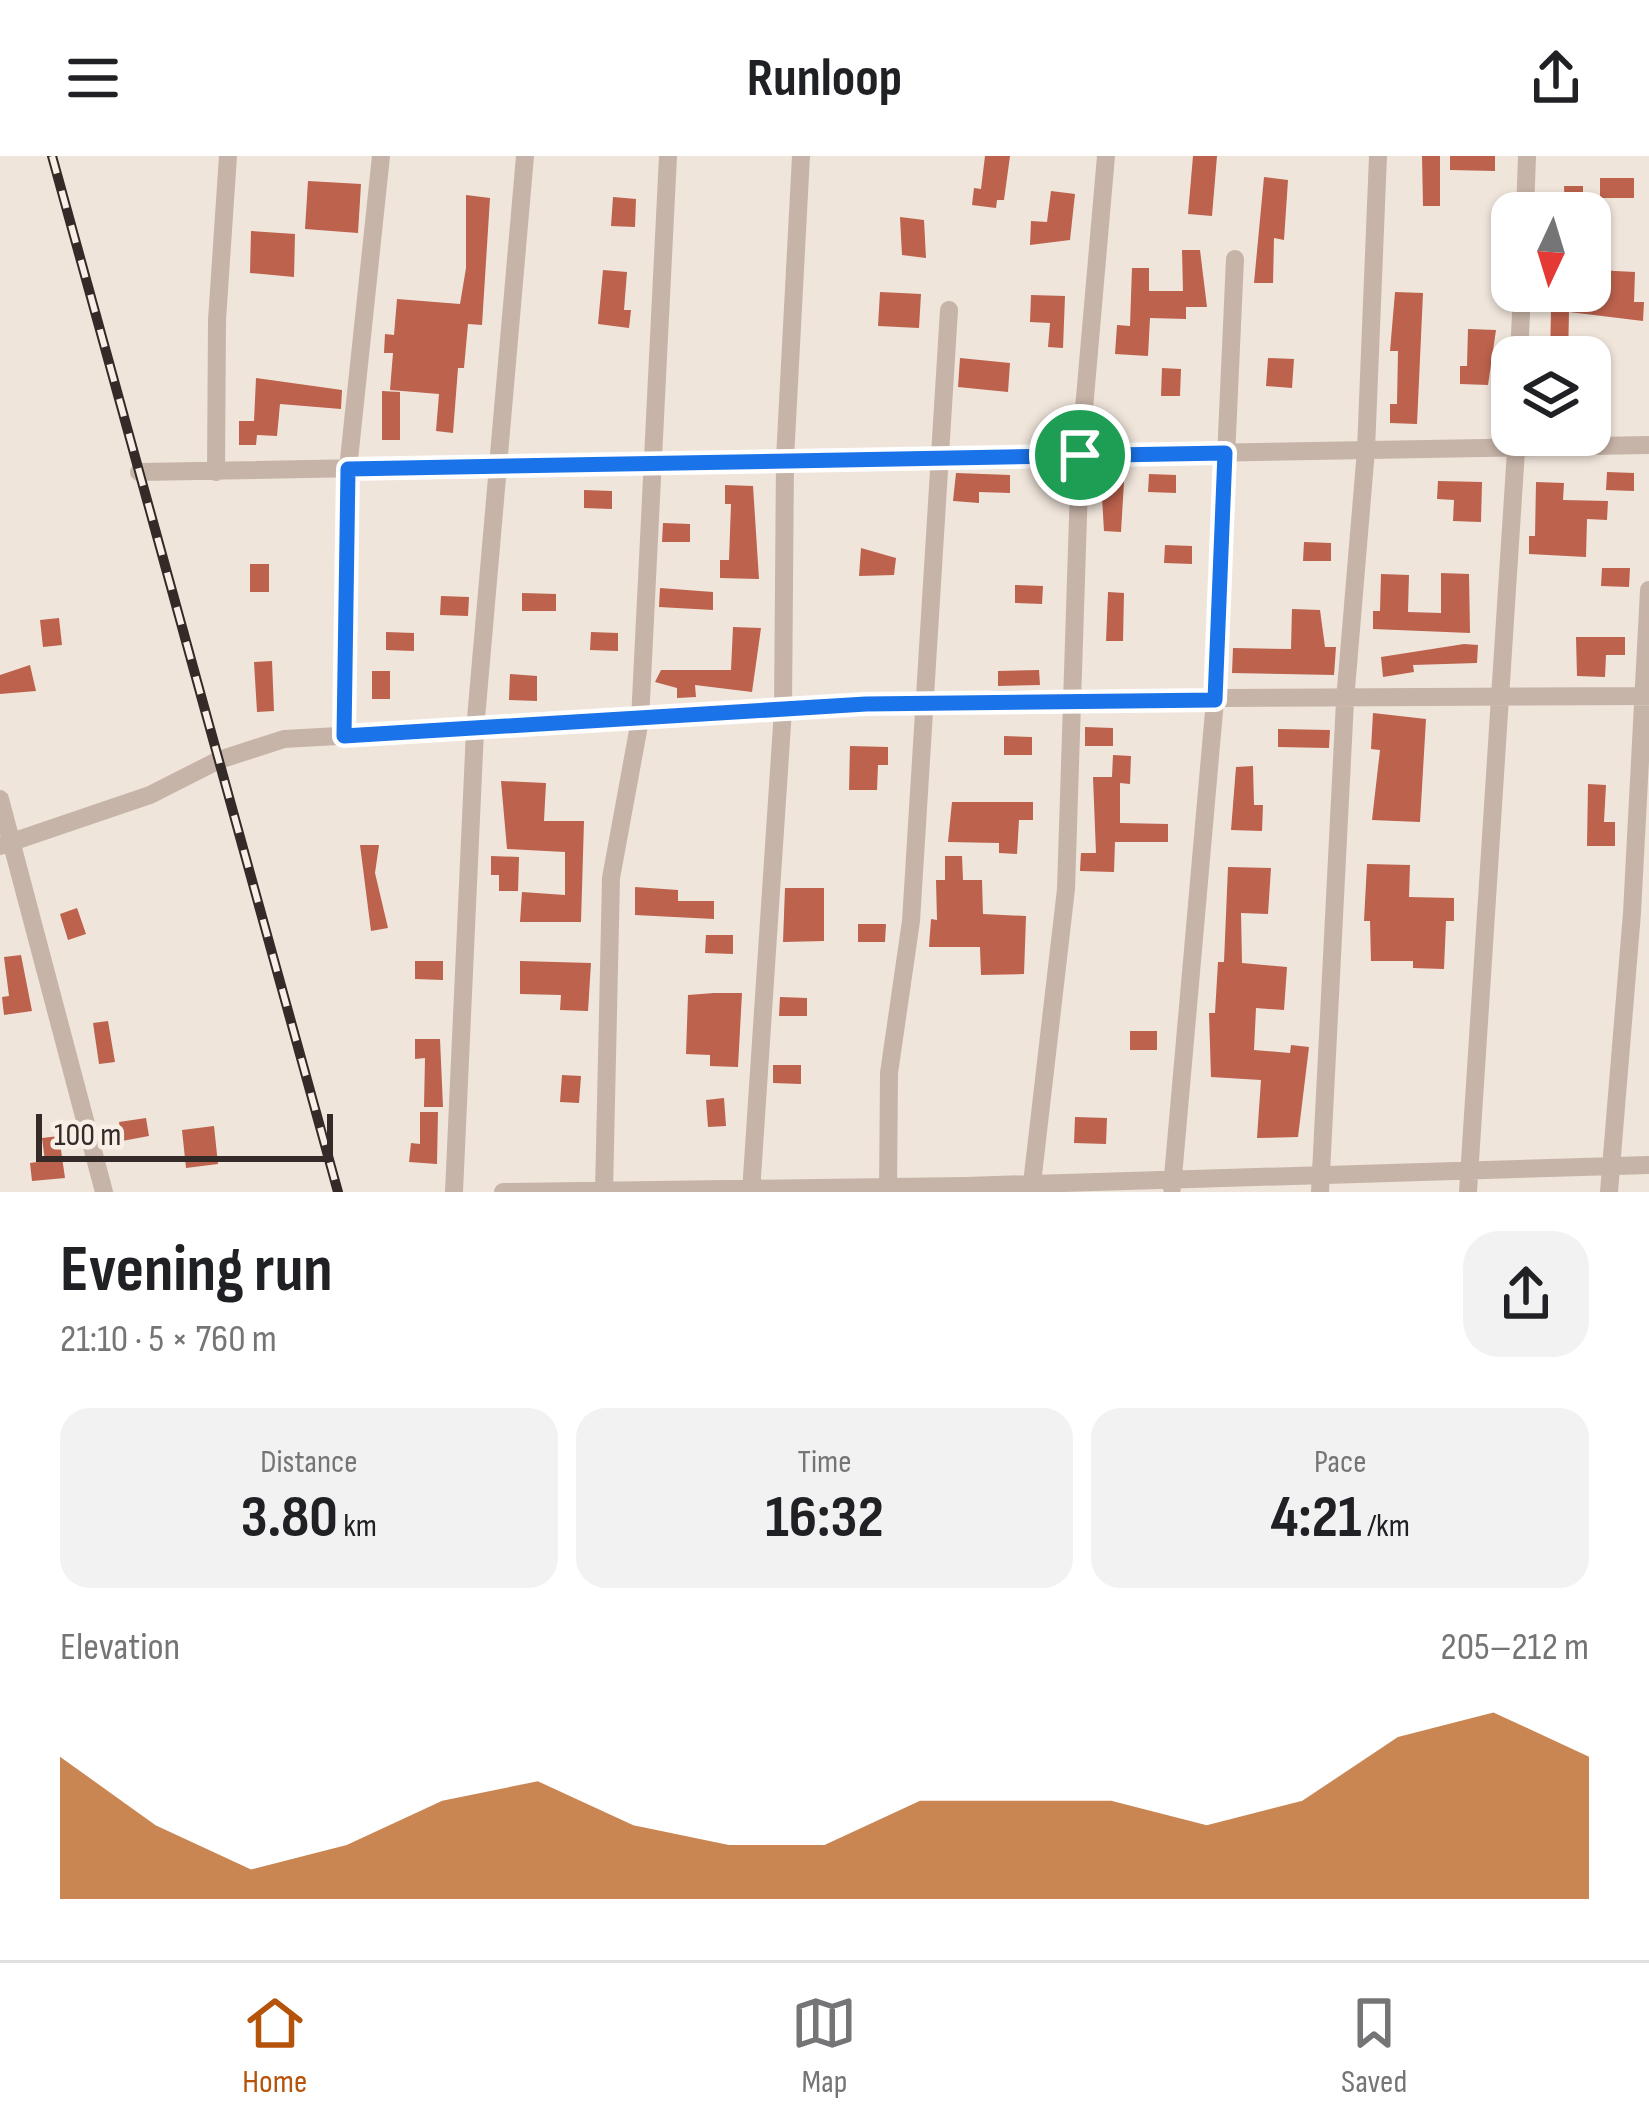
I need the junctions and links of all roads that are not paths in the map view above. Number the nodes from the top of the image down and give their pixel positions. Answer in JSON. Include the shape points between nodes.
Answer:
{"nodes":[{"id":1,"x":228,"y":156,"type":"edge"},
{"id":2,"x":381,"y":156,"type":"edge"},
{"id":3,"x":525,"y":156,"type":"edge"},
{"id":4,"x":668,"y":156,"type":"edge"},
{"id":5,"x":801,"y":156,"type":"edge"},
{"id":6,"x":1106,"y":156,"type":"edge"},
{"id":7,"x":1378,"y":156,"type":"edge"},
{"id":8,"x":1527,"y":156,"type":"edge"},
{"id":9,"x":1526,"y":192,"type":"edge"},
{"id":10,"x":1234,"y":259,"type":"dead end"},
{"id":11,"x":950,"y":310,"type":"dead end"},
{"id":12,"x":1491,"y":442,"type":"edge"},
{"id":13,"x":1611,"y":444,"type":"edge"},
{"id":14,"x":1649,"y":445,"type":"edge"},
{"id":15,"x":1366,"y":450,"type":"junction"},
{"id":16,"x":1225,"y":453,"type":"junction"},
{"id":17,"x":1080,"y":455,"type":"junction"},
{"id":18,"x":1515,"y":456,"type":"edge"},
{"id":19,"x":938,"y":458,"type":"junction"},
{"id":20,"x":784,"y":459,"type":"junction"},
{"id":21,"x":652,"y":461,"type":"junction"},
{"id":22,"x":501,"y":465,"type":"junction"},
{"id":23,"x":348,"y":469,"type":"junction"},
{"id":24,"x":139,"y":472,"type":"dead end"},
{"id":25,"x":216,"y":472,"type":"junction"},
{"id":26,"x":1649,"y":590,"type":"edge"},
{"id":27,"x":1644,"y":696,"type":"edge"},
{"id":28,"x":1499,"y":699,"type":"junction"},
{"id":29,"x":1072,"y":700,"type":"junction"},
{"id":30,"x":1215,"y":700,"type":"junction"},
{"id":31,"x":1346,"y":701,"type":"junction"},
{"id":32,"x":926,"y":702,"type":"junction"},
{"id":33,"x":783,"y":710,"type":"junction"},
{"id":34,"x":640,"y":720,"type":"junction"},
{"id":35,"x":475,"y":730,"type":"junction"},
{"id":36,"x":344,"y":736,"type":"junction"},
{"id":37,"x":0,"y":799,"type":"edge"},
{"id":38,"x":6,"y":843,"type":"edge"},
{"id":39,"x":1649,"y":1165,"type":"edge"},
{"id":40,"x":1610,"y":1166,"type":"junction"},
{"id":41,"x":1469,"y":1171,"type":"junction"},
{"id":42,"x":1320,"y":1184,"type":"edge"},
{"id":43,"x":1172,"y":1186,"type":"edge"},
{"id":44,"x":1031,"y":1188,"type":"edge"},
{"id":45,"x":751,"y":1190,"type":"edge"},
{"id":46,"x":888,"y":1190,"type":"edge"},
{"id":47,"x":604,"y":1191,"type":"edge"},
{"id":48,"x":104,"y":1192,"type":"edge"},
{"id":49,"x":454,"y":1192,"type":"edge"},
{"id":50,"x":503,"y":1192,"type":"edge"},
{"id":51,"x":1468,"y":1192,"type":"edge"},
{"id":52,"x":1609,"y":1192,"type":"edge"}],
"edges":[{"from":1,"to":25,"type":"street"},
{"from":2,"to":23,"type":"street"},
{"from":3,"to":22,"type":"street"},
{"from":4,"to":21,"type":"street"},
{"from":5,"to":20,"type":"street"},
{"from":6,"to":17,"type":"street"},
{"from":7,"to":15,"type":"street"},
{"from":8,"to":9,"type":"street"},
{"from":10,"to":16,"type":"street"},
{"from":11,"to":19,"type":"street"},
{"from":12,"to":15,"type":"street"},
{"from":13,"to":14,"type":"street"},
{"from":15,"to":16,"type":"street"},
{"from":15,"to":31,"type":"street"},
{"from":16,"to":17,"type":"street"},
{"from":16,"to":30,"type":"street"},
{"from":17,"to":19,"type":"street"},
{"from":17,"to":29,"type":"street"},
{"from":18,"to":28,"type":"street"},
{"from":19,"to":20,"type":"street"},
{"from":19,"to":32,"type":"street"},
{"from":20,"to":21,"type":"street"},
{"from":20,"to":33,"type":"street"},
{"from":21,"to":22,"type":"street"},
{"from":21,"to":34,"type":"street"},
{"from":22,"to":23,"type":"street"},
{"from":22,"to":35,"type":"street"},
{"from":23,"to":25,"type":"street"},
{"from":23,"to":36,"type":"street"},
{"from":24,"to":25,"type":"street"},
{"from":26,"to":27,"type":"street"},
{"from":27,"to":28,"type":"street"},
{"from":27,"to":40,"type":"street"},
{"from":28,"to":31,"type":"street"},
{"from":28,"to":41,"type":"street"},
{"from":29,"to":30,"type":"street"},
{"from":29,"to":32,"type":"street"},
{"from":29,"to":44,"type":"street","via":[[1066,889]]},
{"from":30,"to":31,"type":"street"},
{"from":30,"to":43,"type":"street"},
{"from":31,"to":42,"type":"street"},
{"from":32,"to":33,"type":"street"},
{"from":32,"to":46,"type":"street","via":[[911,921],[889,1073]]},
{"from":33,"to":34,"type":"street"},
{"from":33,"to":45,"type":"street"},
{"from":34,"to":35,"type":"street"},
{"from":34,"to":47,"type":"street","via":[[611,878]]},
{"from":35,"to":36,"type":"street"},
{"from":35,"to":49,"type":"street"},
{"from":36,"to":38,"type":"street","via":[[284,739]]},
{"from":37,"to":38,"type":"street"},
{"from":38,"to":48,"type":"street"},
{"from":39,"to":40,"type":"street"},
{"from":40,"to":41,"type":"street"},
{"from":40,"to":52,"type":"street"},
{"from":41,"to":42,"type":"street"},
{"from":41,"to":51,"type":"street"},
{"from":42,"to":43,"type":"street"},
{"from":43,"to":44,"type":"street"},
{"from":44,"to":46,"type":"street"},
{"from":45,"to":46,"type":"street"},
{"from":45,"to":47,"type":"street"},
{"from":47,"to":50,"type":"street"}]}
